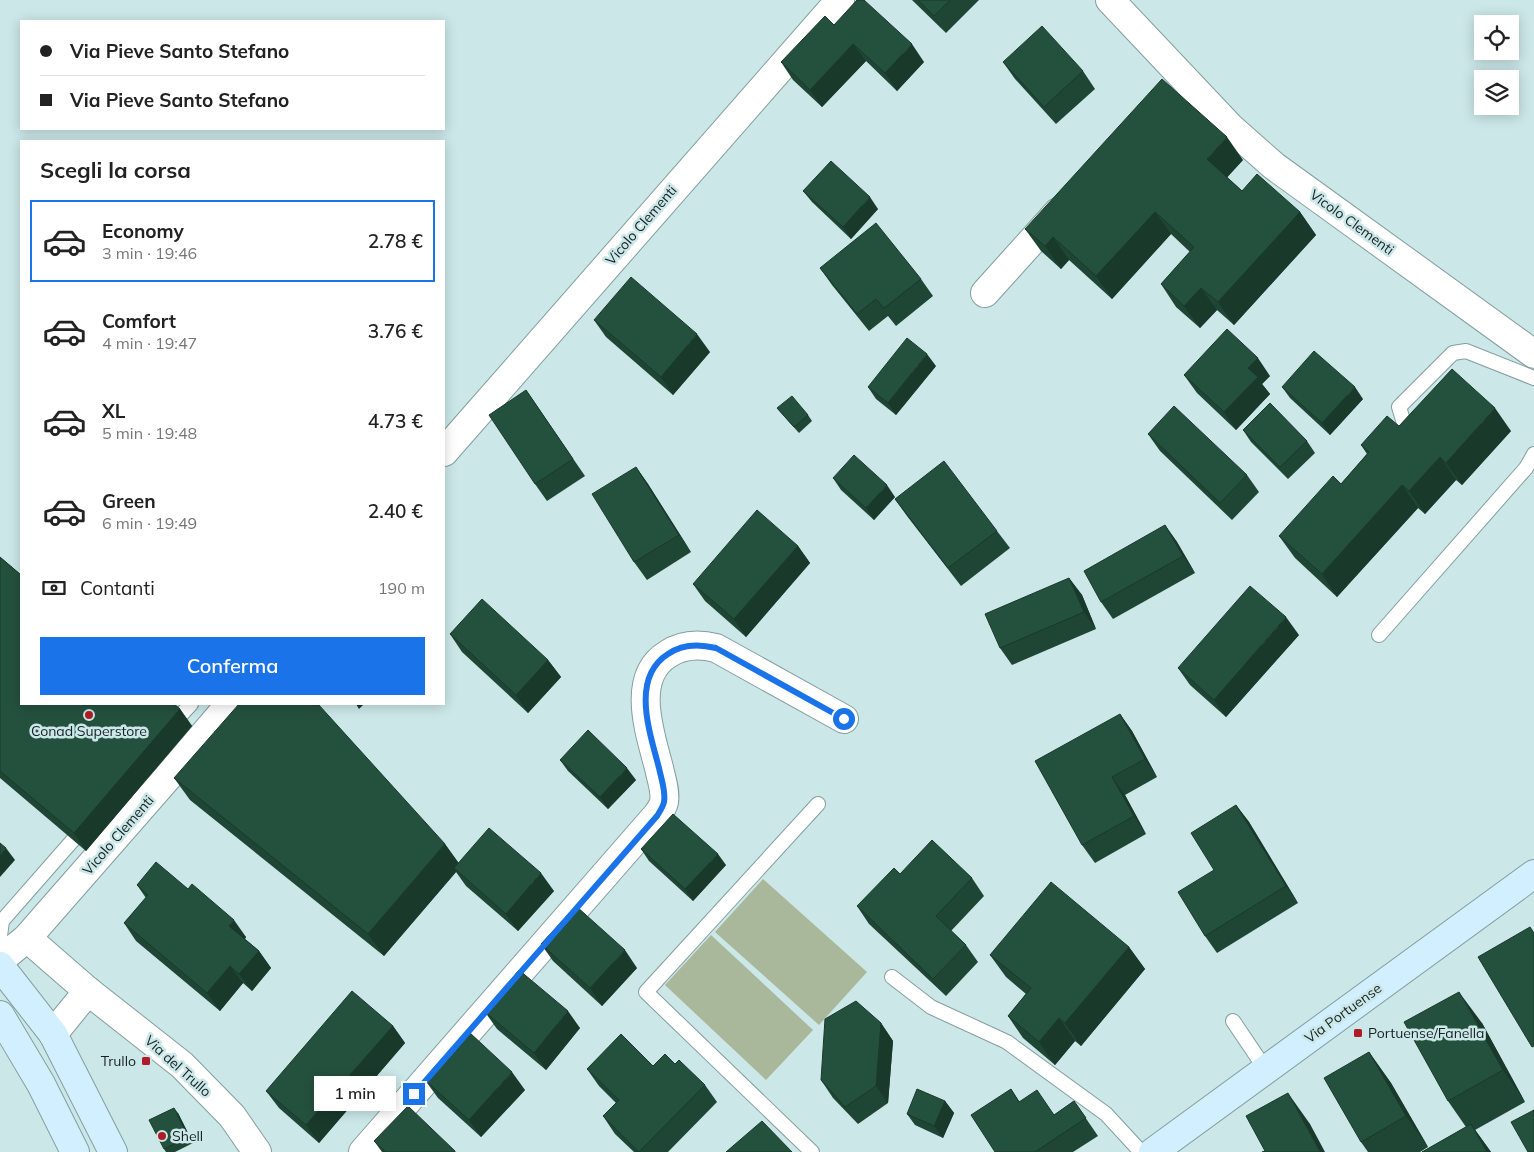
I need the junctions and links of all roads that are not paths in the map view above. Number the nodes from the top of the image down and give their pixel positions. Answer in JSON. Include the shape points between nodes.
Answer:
{"nodes":[{"id":1,"x":840,"y":0,"type":"edge"},
{"id":2,"x":1110,"y":0,"type":"edge"},
{"id":3,"x":1182,"y":76,"type":"junction"},
{"id":4,"x":1162,"y":98,"type":"edge"},
{"id":5,"x":1072,"y":197,"type":"edge"},
{"id":6,"x":985,"y":293,"type":"dead end"},
{"id":7,"x":1534,"y":354,"type":"edge"},
{"id":8,"x":1534,"y":378,"type":"edge"},
{"id":9,"x":1406,"y":430,"type":"edge"},
{"id":10,"x":445,"y":451,"type":"edge"},
{"id":11,"x":1534,"y":454,"type":"edge"},
{"id":12,"x":1379,"y":635,"type":"dead end"},
{"id":13,"x":190,"y":705,"type":"edge"},
{"id":14,"x":229,"y":705,"type":"edge"},
{"id":15,"x":179,"y":717,"type":"edge"},
{"id":16,"x":844,"y":719,"type":"dead end"},
{"id":17,"x":818,"y":804,"type":"dead end"},
{"id":18,"x":73,"y":840,"type":"edge"},
{"id":19,"x":1534,"y":874,"type":"edge"},
{"id":20,"x":0,"y":936,"type":"edge"},
{"id":21,"x":27,"y":938,"type":"junction"},
{"id":22,"x":0,"y":960,"type":"edge"},
{"id":23,"x":0,"y":966,"type":"edge"},
{"id":24,"x":892,"y":977,"type":"dead end"},
{"id":25,"x":88,"y":991,"type":"junction"},
{"id":26,"x":0,"y":1015,"type":"edge"},
{"id":27,"x":1232,"y":1021,"type":"dead end"},
{"id":28,"x":53,"y":1034,"type":"junction"},
{"id":29,"x":1266,"y":1070,"type":"junction"},
{"id":30,"x":75,"y":1152,"type":"edge"},
{"id":31,"x":113,"y":1152,"type":"edge"},
{"id":32,"x":256,"y":1152,"type":"edge"},
{"id":33,"x":363,"y":1152,"type":"edge"},
{"id":34,"x":812,"y":1152,"type":"edge"},
{"id":35,"x":1141,"y":1152,"type":"edge"},
{"id":36,"x":1153,"y":1152,"type":"edge"}],
"edges":[{"from":1,"to":10,"type":"street","name":"Vicolo Clementi"},
{"from":2,"to":3,"type":"street","name":"Vicolo Clementi"},
{"from":3,"to":4,"type":"street"},
{"from":3,"to":7,"type":"street","name":"Vicolo Clementi","via":[[1231,128],[1274,166]]},
{"from":5,"to":6,"type":"street"},
{"from":8,"to":9,"type":"lane","via":[[1466,351],[1453,353],[1399,407]]},
{"from":11,"to":12,"type":"lane","via":[[1526,468]]},
{"from":13,"to":15,"type":"lane"},
{"from":14,"to":21,"type":"street","name":"Vicolo Clementi"},
{"from":16,"to":33,"type":"street","via":[[716,648],[687,646],[661,658],[646,683],[646,707],[664,794],[662,808]]},
{"from":17,"to":34,"type":"lane","via":[[646,992]]},
{"from":18,"to":20,"type":"lane","via":[[2,921]]},
{"from":19,"to":29,"type":"main road","name":"Via Portuense"},
{"from":21,"to":22,"type":"street","name":"Vicolo Clementi"},
{"from":21,"to":25,"type":"street","name":"Via del Trullo"},
{"from":23,"to":28,"type":"main road"},
{"from":24,"to":35,"type":"lane","via":[[931,1007],[1007,1042],[1106,1114]]},
{"from":25,"to":28,"type":"street"},
{"from":25,"to":32,"type":"street","name":"Via del Trullo","via":[[182,1065],[232,1116]]},
{"from":26,"to":30,"type":"main road","via":[[41,1084]]},
{"from":27,"to":29,"type":"lane"},
{"from":28,"to":31,"type":"main road"},
{"from":29,"to":36,"type":"main road","name":"Via Portuense"}]}
